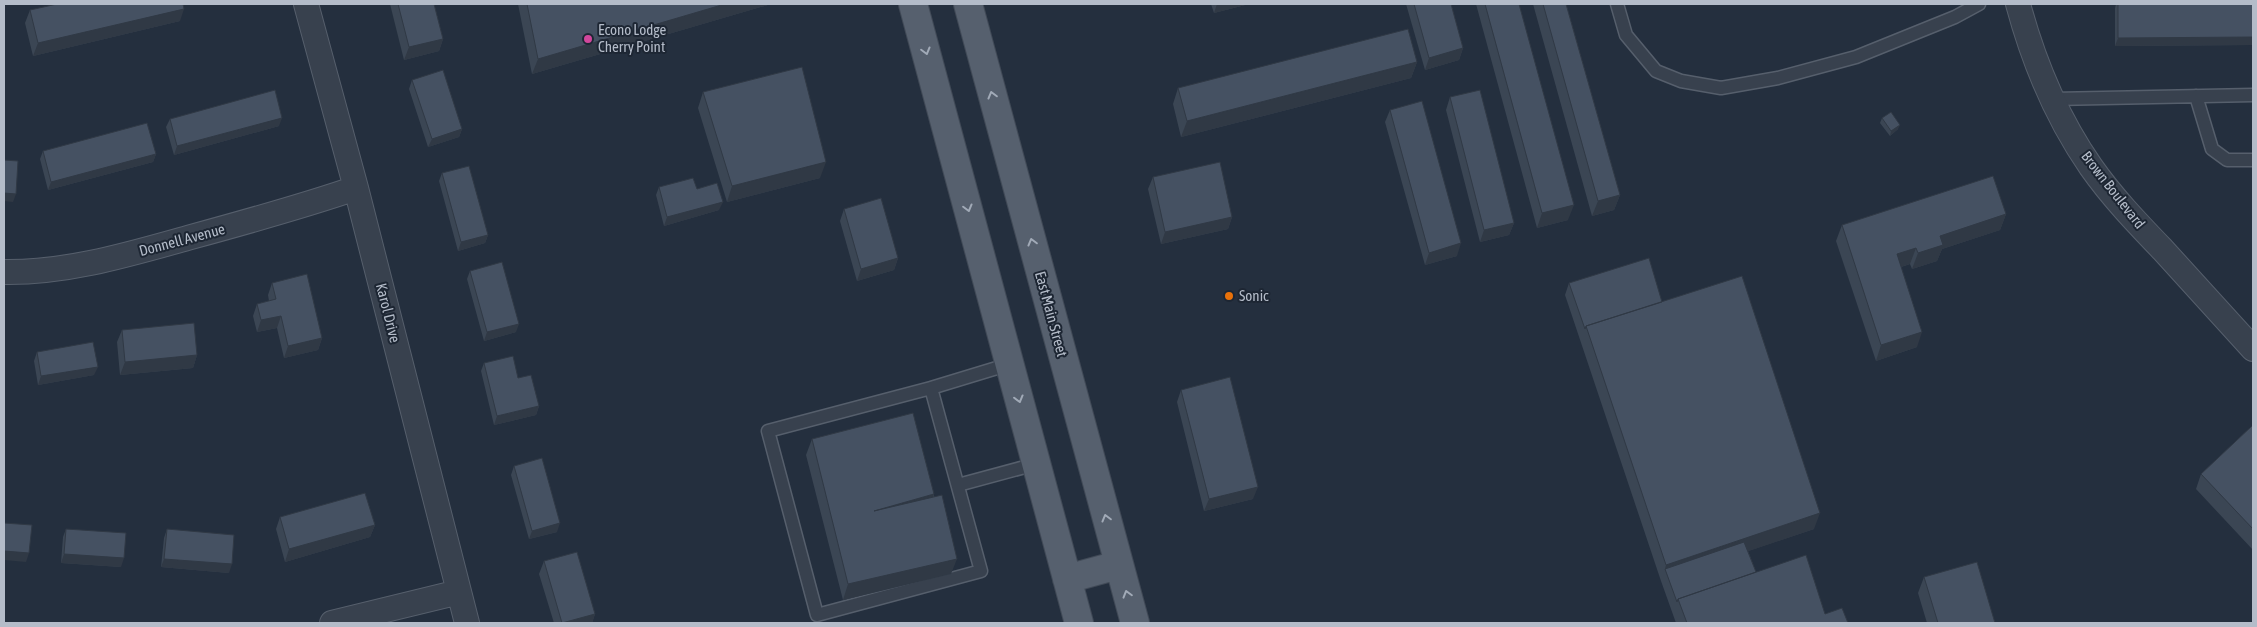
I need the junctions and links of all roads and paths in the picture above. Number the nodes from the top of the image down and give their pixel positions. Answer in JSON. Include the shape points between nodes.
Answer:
{"nodes":[{"id":1,"x":306,"y":4,"type":"edge"},
{"id":2,"x":913,"y":4,"type":"edge"},
{"id":3,"x":948,"y":4,"type":"edge"},
{"id":4,"x":968,"y":4,"type":"edge"},
{"id":5,"x":1616,"y":4,"type":"edge"},
{"id":6,"x":1979,"y":4,"type":"edge"},
{"id":7,"x":2018,"y":4,"type":"edge"},
{"id":8,"x":982,"y":58,"type":"junction"},
{"id":9,"x":2253,"y":95,"type":"edge"},
{"id":10,"x":2196,"y":96,"type":"junction"},
{"id":11,"x":2053,"y":99,"type":"junction"},
{"id":12,"x":2253,"y":160,"type":"edge"},
{"id":13,"x":356,"y":188,"type":"junction"},
{"id":14,"x":4,"y":272,"type":"edge"},
{"id":15,"x":2253,"y":348,"type":"edge"},
{"id":16,"x":1010,"y":364,"type":"junction"},
{"id":17,"x":931,"y":388,"type":"junction"},
{"id":18,"x":1036,"y":464,"type":"junction"},
{"id":19,"x":958,"y":485,"type":"junction"},
{"id":20,"x":1118,"y":565,"type":"junction"},
{"id":21,"x":1067,"y":579,"type":"junction"},
{"id":22,"x":459,"y":592,"type":"junction"},
{"id":23,"x":332,"y":623,"type":"edge"},
{"id":24,"x":467,"y":623,"type":"edge"},
{"id":25,"x":1079,"y":623,"type":"edge"},
{"id":26,"x":1135,"y":623,"type":"edge"}],
"edges":[{"from":1,"to":13,"type":"street","name":"Karol Drive"},
{"from":2,"to":16,"type":"main road","one_way":true},
{"from":3,"to":8,"type":"main road"},
{"from":4,"to":8,"type":"main road","name":"East Main Street"},
{"from":5,"to":6,"type":"lane","via":[[1626,35],[1656,71],[1681,81],[1721,88],[1778,78],[1856,57],[1956,17]]},
{"from":7,"to":11,"type":"street","name":"Brown Boulevard"},
{"from":20,"to":8,"type":"main road","name":"East Main Street","one_way":true},
{"from":9,"to":10,"type":"lane"},
{"from":10,"to":11,"type":"lane"},
{"from":10,"to":12,"type":"lane","via":[[2212,149],[2227,160]]},
{"from":11,"to":15,"type":"street","name":"Brown Boulevard","via":[[2091,167],[2128,213]]},
{"from":13,"to":14,"type":"street","name":"Donnell Avenue","via":[[118,257],[50,270]]},
{"from":13,"to":22,"type":"street","name":"Karol Drive"},
{"from":16,"to":17,"type":"lane"},
{"from":16,"to":18,"type":"main road","one_way":true},
{"from":17,"to":19,"type":"lane"},
{"from":17,"to":19,"type":"lane","via":[[768,431],[817,615],[981,571]]},
{"from":18,"to":19,"type":"lane"},
{"from":18,"to":21,"type":"main road"},
{"from":20,"to":21,"type":"main road"},
{"from":26,"to":20,"type":"main road","name":"East Main Street","one_way":true},
{"from":21,"to":25,"type":"main road"},
{"from":22,"to":23,"type":"street"},
{"from":22,"to":24,"type":"street","name":"Karol Drive"}]}
